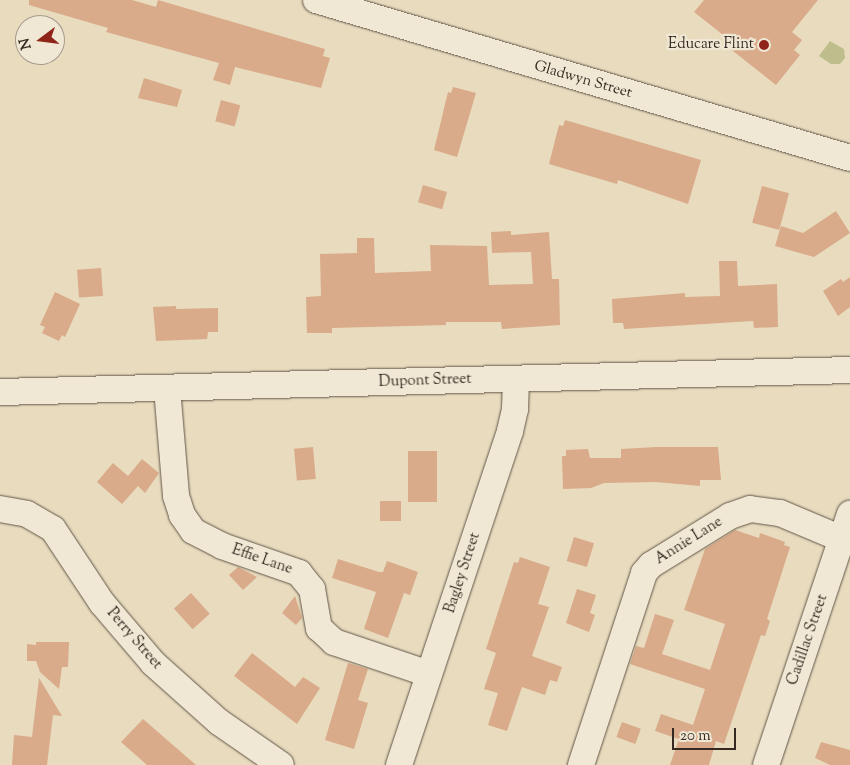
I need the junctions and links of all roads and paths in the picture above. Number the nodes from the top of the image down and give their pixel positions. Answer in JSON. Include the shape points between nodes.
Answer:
{"nodes":[{"id":1,"x":316,"y":0,"type":"edge"},
{"id":2,"x":850,"y":158,"type":"edge"},
{"id":3,"x":850,"y":370,"type":"edge"},
{"id":4,"x":516,"y":379,"type":"junction"},
{"id":5,"x":167,"y":388,"type":"junction"},
{"id":6,"x":0,"y":392,"type":"edge"},
{"id":7,"x":0,"y":509,"type":"edge"},
{"id":8,"x":850,"y":514,"type":"edge"},
{"id":9,"x":842,"y":539,"type":"junction"},
{"id":10,"x":430,"y":674,"type":"junction"},
{"id":11,"x":281,"y":765,"type":"edge"},
{"id":12,"x":399,"y":765,"type":"edge"},
{"id":13,"x":581,"y":765,"type":"edge"},
{"id":14,"x":766,"y":765,"type":"edge"}],
"edges":[{"from":1,"to":2,"type":"street","name":"Gladwyn Street"},
{"from":3,"to":4,"type":"street","name":"Dupont Street"},
{"from":4,"to":5,"type":"street","name":"Dupont Street"},
{"from":4,"to":10,"type":"street","name":"Bagley Street","via":[[516,409],[510,431]]},
{"from":5,"to":6,"type":"street","name":"Dupont Street"},
{"from":5,"to":10,"type":"street","name":"Effie Lane","via":[[176,496],[182,515],[193,531],[222,546],[299,573],[312,589],[319,628],[334,642]]},
{"from":7,"to":11,"type":"street","name":"Perry Street","via":[[27,514],[52,529],[102,603],[153,663],[219,722]]},
{"from":8,"to":9,"type":"street","name":"Cadillac Street"},
{"from":9,"to":13,"type":"street","name":"Annie Lane","via":[[780,513],[750,509],[730,516],[650,565],[644,573]]},
{"from":9,"to":14,"type":"street","name":"Cadillac Street"},
{"from":10,"to":12,"type":"street","name":"Bagley Street"}]}
